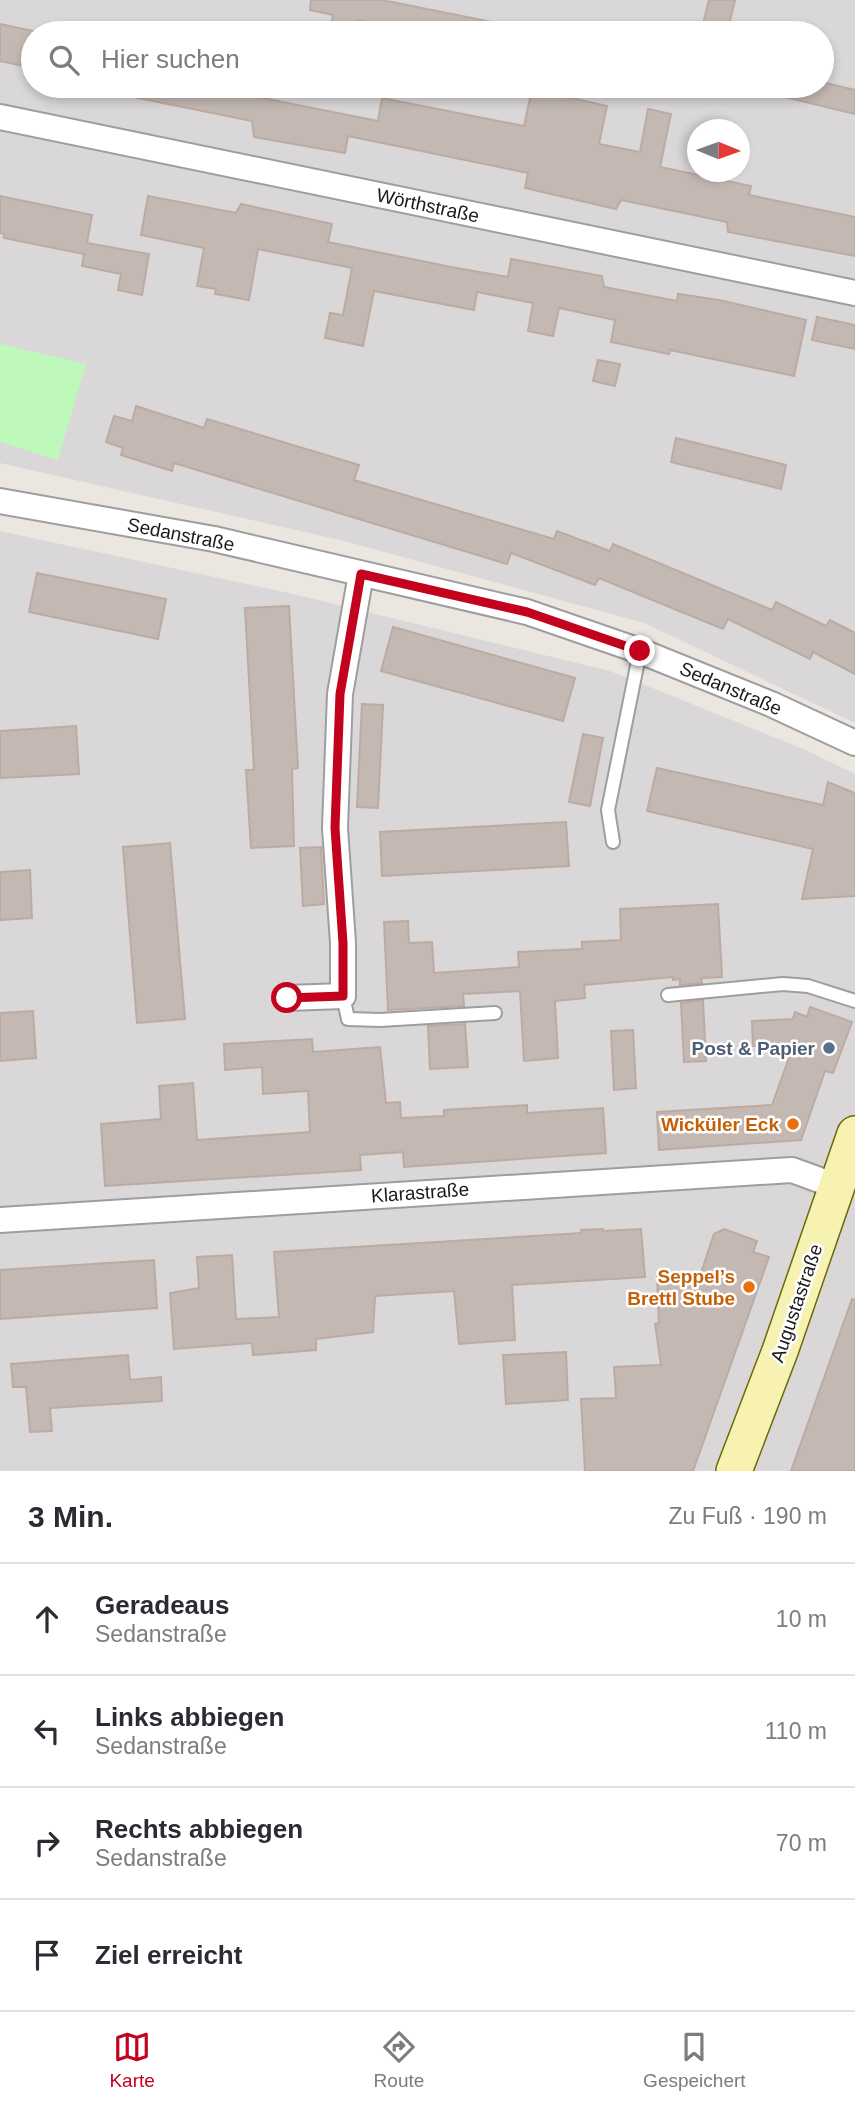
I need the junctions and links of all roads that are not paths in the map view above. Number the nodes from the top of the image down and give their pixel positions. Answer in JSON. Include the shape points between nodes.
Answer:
{"nodes":[{"id":1,"x":0,"y":117,"type":"edge"},
{"id":2,"x":855,"y":293,"type":"edge"},
{"id":3,"x":0,"y":501,"type":"edge"},
{"id":4,"x":361,"y":574,"type":"junction"},
{"id":5,"x":640,"y":651,"type":"junction"},
{"id":6,"x":855,"y":743,"type":"edge"},
{"id":7,"x":613,"y":842,"type":"dead end"},
{"id":8,"x":668,"y":995,"type":"dead end"},
{"id":9,"x":343,"y":996,"type":"junction"},
{"id":10,"x":287,"y":998,"type":"dead end"},
{"id":11,"x":855,"y":1001,"type":"edge"},
{"id":12,"x":495,"y":1013,"type":"dead end"},
{"id":13,"x":855,"y":1133,"type":"edge"},
{"id":14,"x":836,"y":1186,"type":"junction"},
{"id":15,"x":0,"y":1220,"type":"edge"},
{"id":16,"x":734,"y":1471,"type":"edge"}],
"edges":[{"from":1,"to":2,"type":"street","name":"Wörthstraße"},
{"from":3,"to":4,"type":"street","name":"Sedanstraße","via":[[214,539]]},
{"from":4,"to":5,"type":"street","name":"Sedanstraße","via":[[527,612]]},
{"from":4,"to":9,"type":"street","via":[[340,694],[335,828]]},
{"from":5,"to":6,"type":"street","name":"Sedanstraße"},
{"from":5,"to":7,"type":"lane","via":[[608,810]]},
{"from":8,"to":11,"type":"lane","via":[[783,984],[808,986]]},
{"from":9,"to":10,"type":"street"},
{"from":9,"to":12,"type":"lane","via":[[348,1018]]},
{"from":13,"to":14,"type":"main road","name":"Augustastraße"},
{"from":14,"to":15,"type":"street","name":"Klarastraße","via":[[792,1170]]},
{"from":14,"to":16,"type":"main road","name":"Augustastraße"}]}
